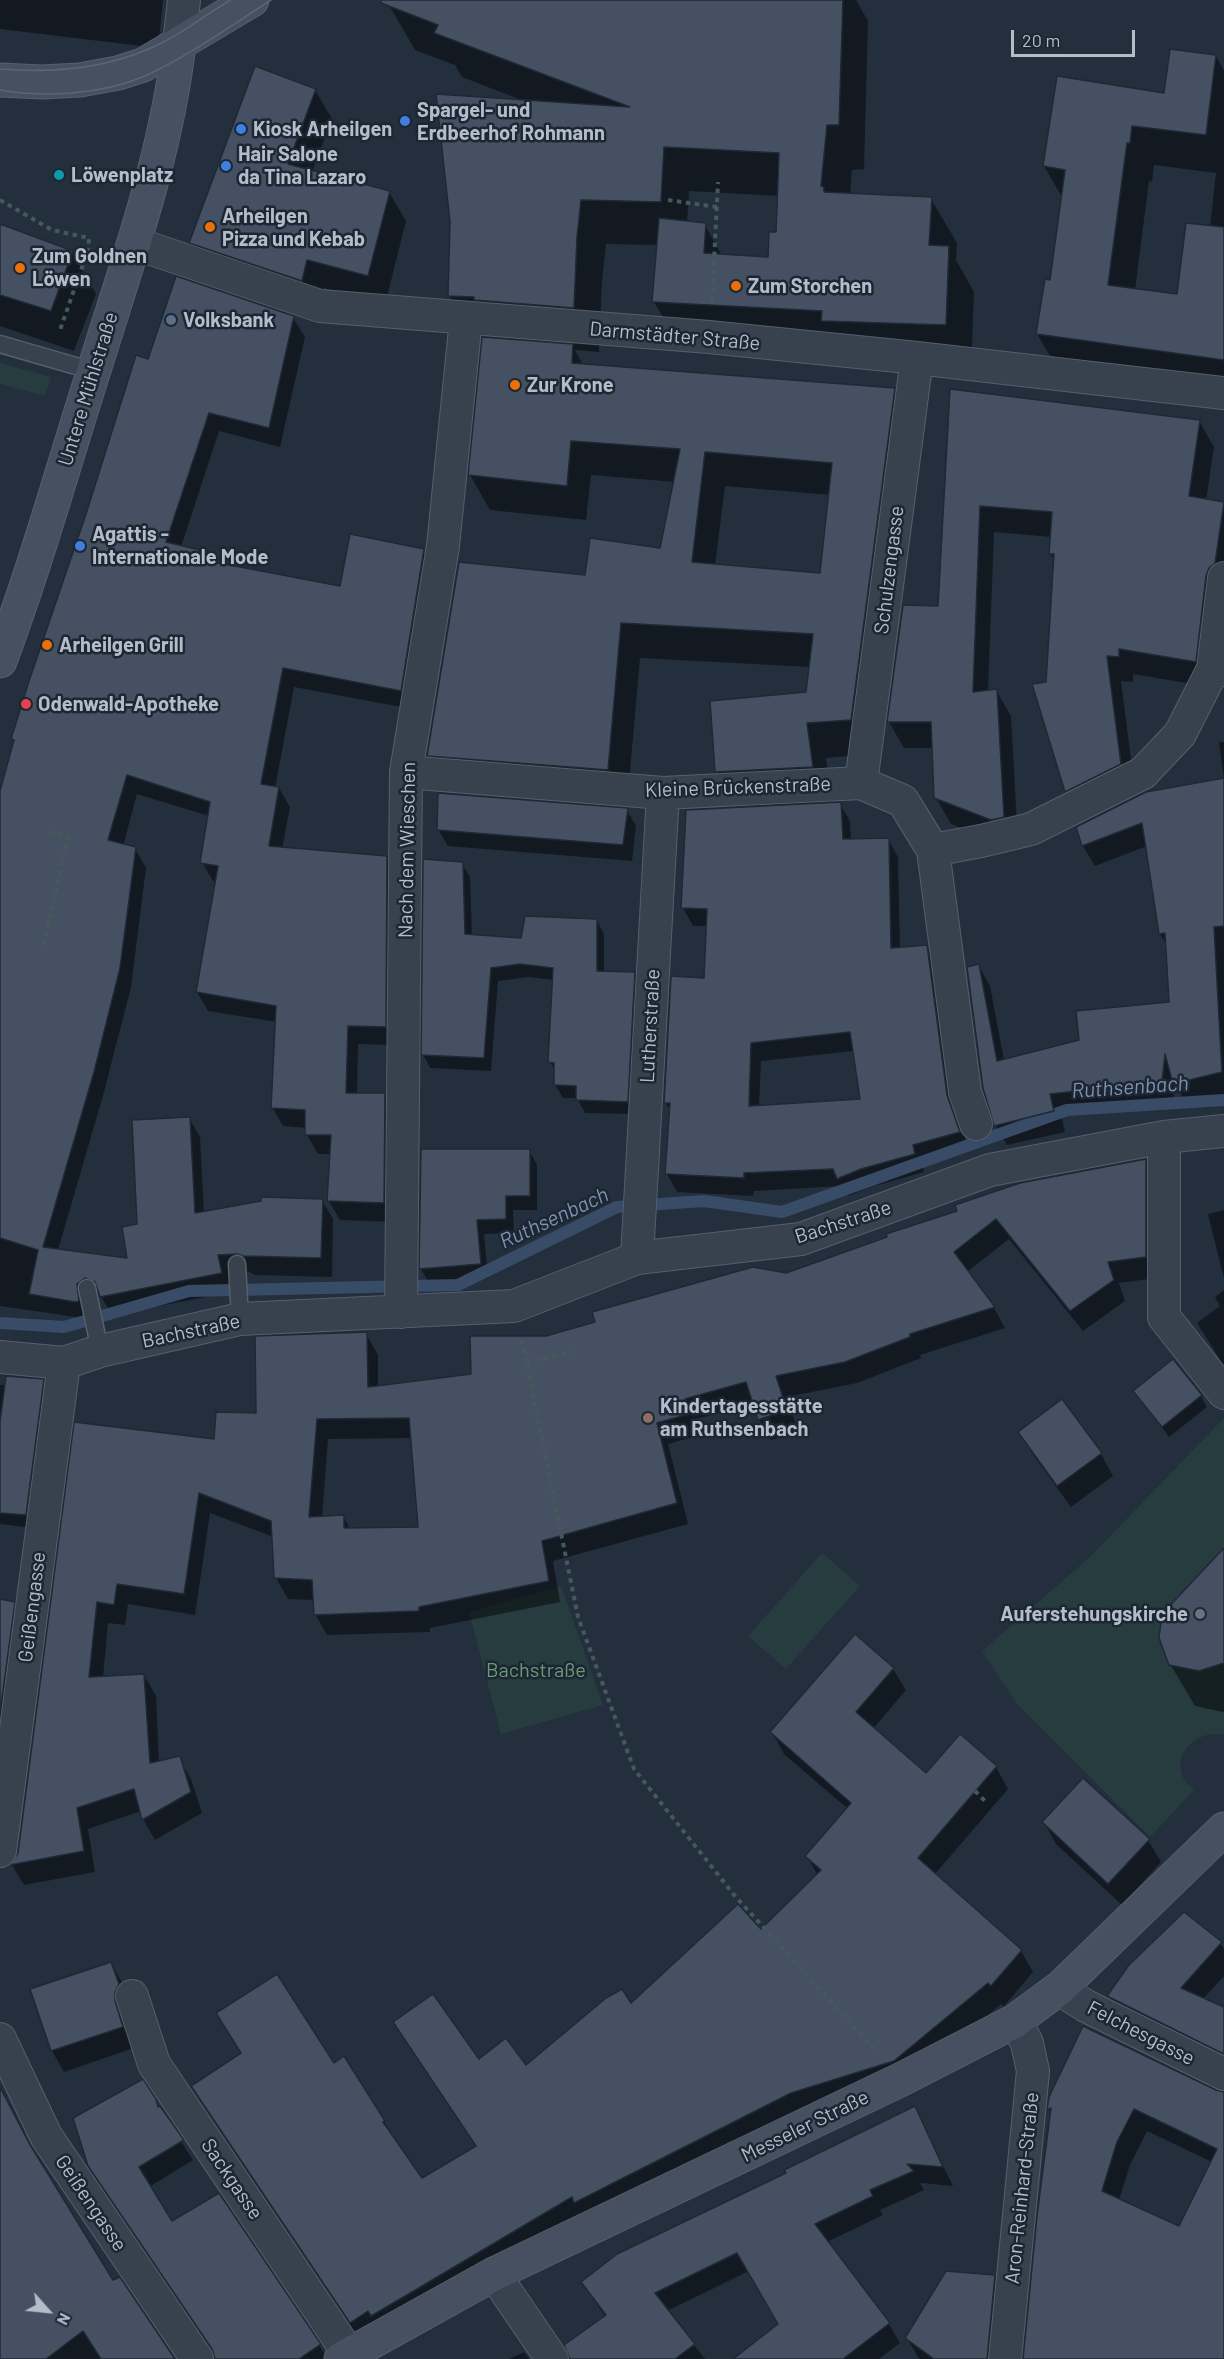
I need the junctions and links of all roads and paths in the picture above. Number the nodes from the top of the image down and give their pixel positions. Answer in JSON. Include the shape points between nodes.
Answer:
{"nodes":[{"id":1,"x":184,"y":0,"type":"edge"},
{"id":2,"x":252,"y":0,"type":"edge"},
{"id":3,"x":179,"y":44,"type":"junction"},
{"id":4,"x":0,"y":80,"type":"edge"},
{"id":5,"x":718,"y":182,"type":"dead end"},
{"id":6,"x":0,"y":200,"type":"edge"},
{"id":7,"x":668,"y":200,"type":"dead end"},
{"id":8,"x":717,"y":207,"type":"junction"},
{"id":9,"x":134,"y":243,"type":"junction"},
{"id":10,"x":711,"y":304,"type":"dead end"},
{"id":11,"x":466,"y":320,"type":"junction"},
{"id":12,"x":0,"y":344,"type":"edge"},
{"id":13,"x":917,"y":358,"type":"junction"},
{"id":14,"x":51,"y":359,"type":"junction"},
{"id":15,"x":93,"y":371,"type":"junction"},
{"id":16,"x":1224,"y":393,"type":"edge"},
{"id":17,"x":1224,"y":578,"type":"edge"},
{"id":18,"x":8,"y":618,"type":"edge"},
{"id":19,"x":0,"y":661,"type":"edge"},
{"id":20,"x":1219,"y":670,"type":"edge"},
{"id":21,"x":406,"y":772,"type":"junction"},
{"id":22,"x":861,"y":783,"type":"junction"},
{"id":23,"x":663,"y":793,"type":"junction"},
{"id":24,"x":50,"y":832,"type":"dead end"},
{"id":25,"x":933,"y":850,"type":"junction"},
{"id":26,"x":44,"y":945,"type":"dead end"},
{"id":27,"x":976,"y":1124,"type":"dead end"},
{"id":28,"x":1224,"y":1131,"type":"edge"},
{"id":29,"x":1164,"y":1137,"type":"junction"},
{"id":30,"x":637,"y":1258,"type":"junction"},
{"id":31,"x":237,"y":1264,"type":"dead end"},
{"id":32,"x":87,"y":1288,"type":"dead end"},
{"id":33,"x":514,"y":1306,"type":"junction"},
{"id":34,"x":401,"y":1312,"type":"junction"},
{"id":35,"x":240,"y":1319,"type":"junction"},
{"id":36,"x":100,"y":1352,"type":"junction"},
{"id":37,"x":573,"y":1352,"type":"dead end"},
{"id":38,"x":0,"y":1357,"type":"edge"},
{"id":39,"x":526,"y":1362,"type":"junction"},
{"id":40,"x":64,"y":1364,"type":"junction"},
{"id":41,"x":1224,"y":1393,"type":"edge"},
{"id":42,"x":975,"y":1791,"type":"dead end"},
{"id":43,"x":985,"y":1801,"type":"dead end"},
{"id":44,"x":1224,"y":1829,"type":"edge"},
{"id":45,"x":0,"y":1851,"type":"edge"},
{"id":46,"x":1061,"y":1987,"type":"junction"},
{"id":47,"x":132,"y":1996,"type":"dead end"},
{"id":48,"x":1015,"y":2021,"type":"junction"},
{"id":49,"x":0,"y":2038,"type":"edge"},
{"id":50,"x":880,"y":2055,"type":"dead end"},
{"id":51,"x":1224,"y":2074,"type":"edge"},
{"id":52,"x":494,"y":2274,"type":"junction"},
{"id":53,"x":345,"y":2357,"type":"edge"},
{"id":54,"x":197,"y":2359,"type":"edge"},
{"id":55,"x":552,"y":2359,"type":"edge"},
{"id":56,"x":1005,"y":2359,"type":"edge"}],
"edges":[{"from":1,"to":3,"type":"street"},
{"from":2,"to":3,"type":"street"},
{"from":3,"to":4,"type":"street","via":[[143,65],[118,73],[80,80]]},
{"from":3,"to":9,"type":"street","name":"Untere Mühlstraße","via":[[173,92]]},
{"from":5,"to":8,"type":"path"},
{"from":6,"to":14,"type":"path","via":[[52,230],[89,238]]},
{"from":7,"to":8,"type":"path"},
{"from":8,"to":10,"type":"path"},
{"from":9,"to":11,"type":"street","name":"Darmstädter Straße","via":[[320,306]]},
{"from":9,"to":15,"type":"street","name":"Untere Mühlstraße"},
{"from":11,"to":13,"type":"street","name":"Darmstädter Straße","via":[[709,337]]},
{"from":11,"to":21,"type":"street","name":"Nach dem Wieschen","via":[[443,546]]},
{"from":12,"to":14,"type":"lane"},
{"from":13,"to":16,"type":"street","name":"Darmstädter Straße"},
{"from":13,"to":22,"type":"street","name":"Schulzengasse"},
{"from":14,"to":15,"type":"lane"},
{"from":15,"to":18,"type":"street","name":"Untere Mühlstraße"},
{"from":17,"to":20,"type":"street"},
{"from":18,"to":19,"type":"street","name":"Untere Mühlstraße"},
{"from":20,"to":25,"type":"street","via":[[1180,734],[1143,773],[1031,829]]},
{"from":21,"to":23,"type":"street","name":"Kleine Brückenstraße"},
{"from":21,"to":34,"type":"street","name":"Nach dem Wieschen"},
{"from":22,"to":23,"type":"street","name":"Kleine Brückenstraße"},
{"from":22,"to":25,"type":"street","name":"Kleine Brückenstraße","via":[[903,801]]},
{"from":23,"to":30,"type":"street","name":"Lutherstraße"},
{"from":24,"to":26,"type":"path","via":[[68,837]]},
{"from":25,"to":27,"type":"street","name":"Kleine Brückenstraße","via":[[965,1092]]},
{"from":28,"to":29,"type":"street","name":"Bachstraße"},
{"from":29,"to":30,"type":"street","name":"Bachstraße","via":[[990,1170],[801,1239]]},
{"from":29,"to":41,"type":"street","via":[[1164,1317]]},
{"from":30,"to":33,"type":"street","name":"Bachstraße"},
{"from":31,"to":35,"type":"lane"},
{"from":32,"to":36,"type":"lane"},
{"from":33,"to":34,"type":"street","name":"Bachstraße"},
{"from":33,"to":39,"type":"path"},
{"from":34,"to":35,"type":"street","name":"Bachstraße"},
{"from":35,"to":36,"type":"street","name":"Bachstraße"},
{"from":36,"to":40,"type":"street","name":"Bachstraße"},
{"from":37,"to":39,"type":"path"},
{"from":38,"to":40,"type":"street","name":"Bachstraße"},
{"from":39,"to":50,"type":"path","via":[[578,1617],[634,1769],[735,1896]]},
{"from":40,"to":45,"type":"street","name":"Geißengasse"},
{"from":42,"to":43,"type":"path"},
{"from":44,"to":46,"type":"street","name":"Messeler Straße"},
{"from":46,"to":48,"type":"street","name":"Messeler Straße"},
{"from":46,"to":51,"type":"street","name":"Felchesgasse","via":[[1086,2006]]},
{"from":47,"to":53,"type":"street","name":"Sackgasse","via":[[154,2064]]},
{"from":48,"to":52,"type":"street","name":"Messeler Straße"},
{"from":48,"to":56,"type":"street","name":"Aron-Reinhard-Straße","via":[[1027,2043],[1033,2071]]},
{"from":49,"to":54,"type":"street","name":"Geißengasse","via":[[46,2136]]},
{"from":52,"to":53,"type":"street","name":"Messeler Straße"},
{"from":52,"to":55,"type":"street"}]}
